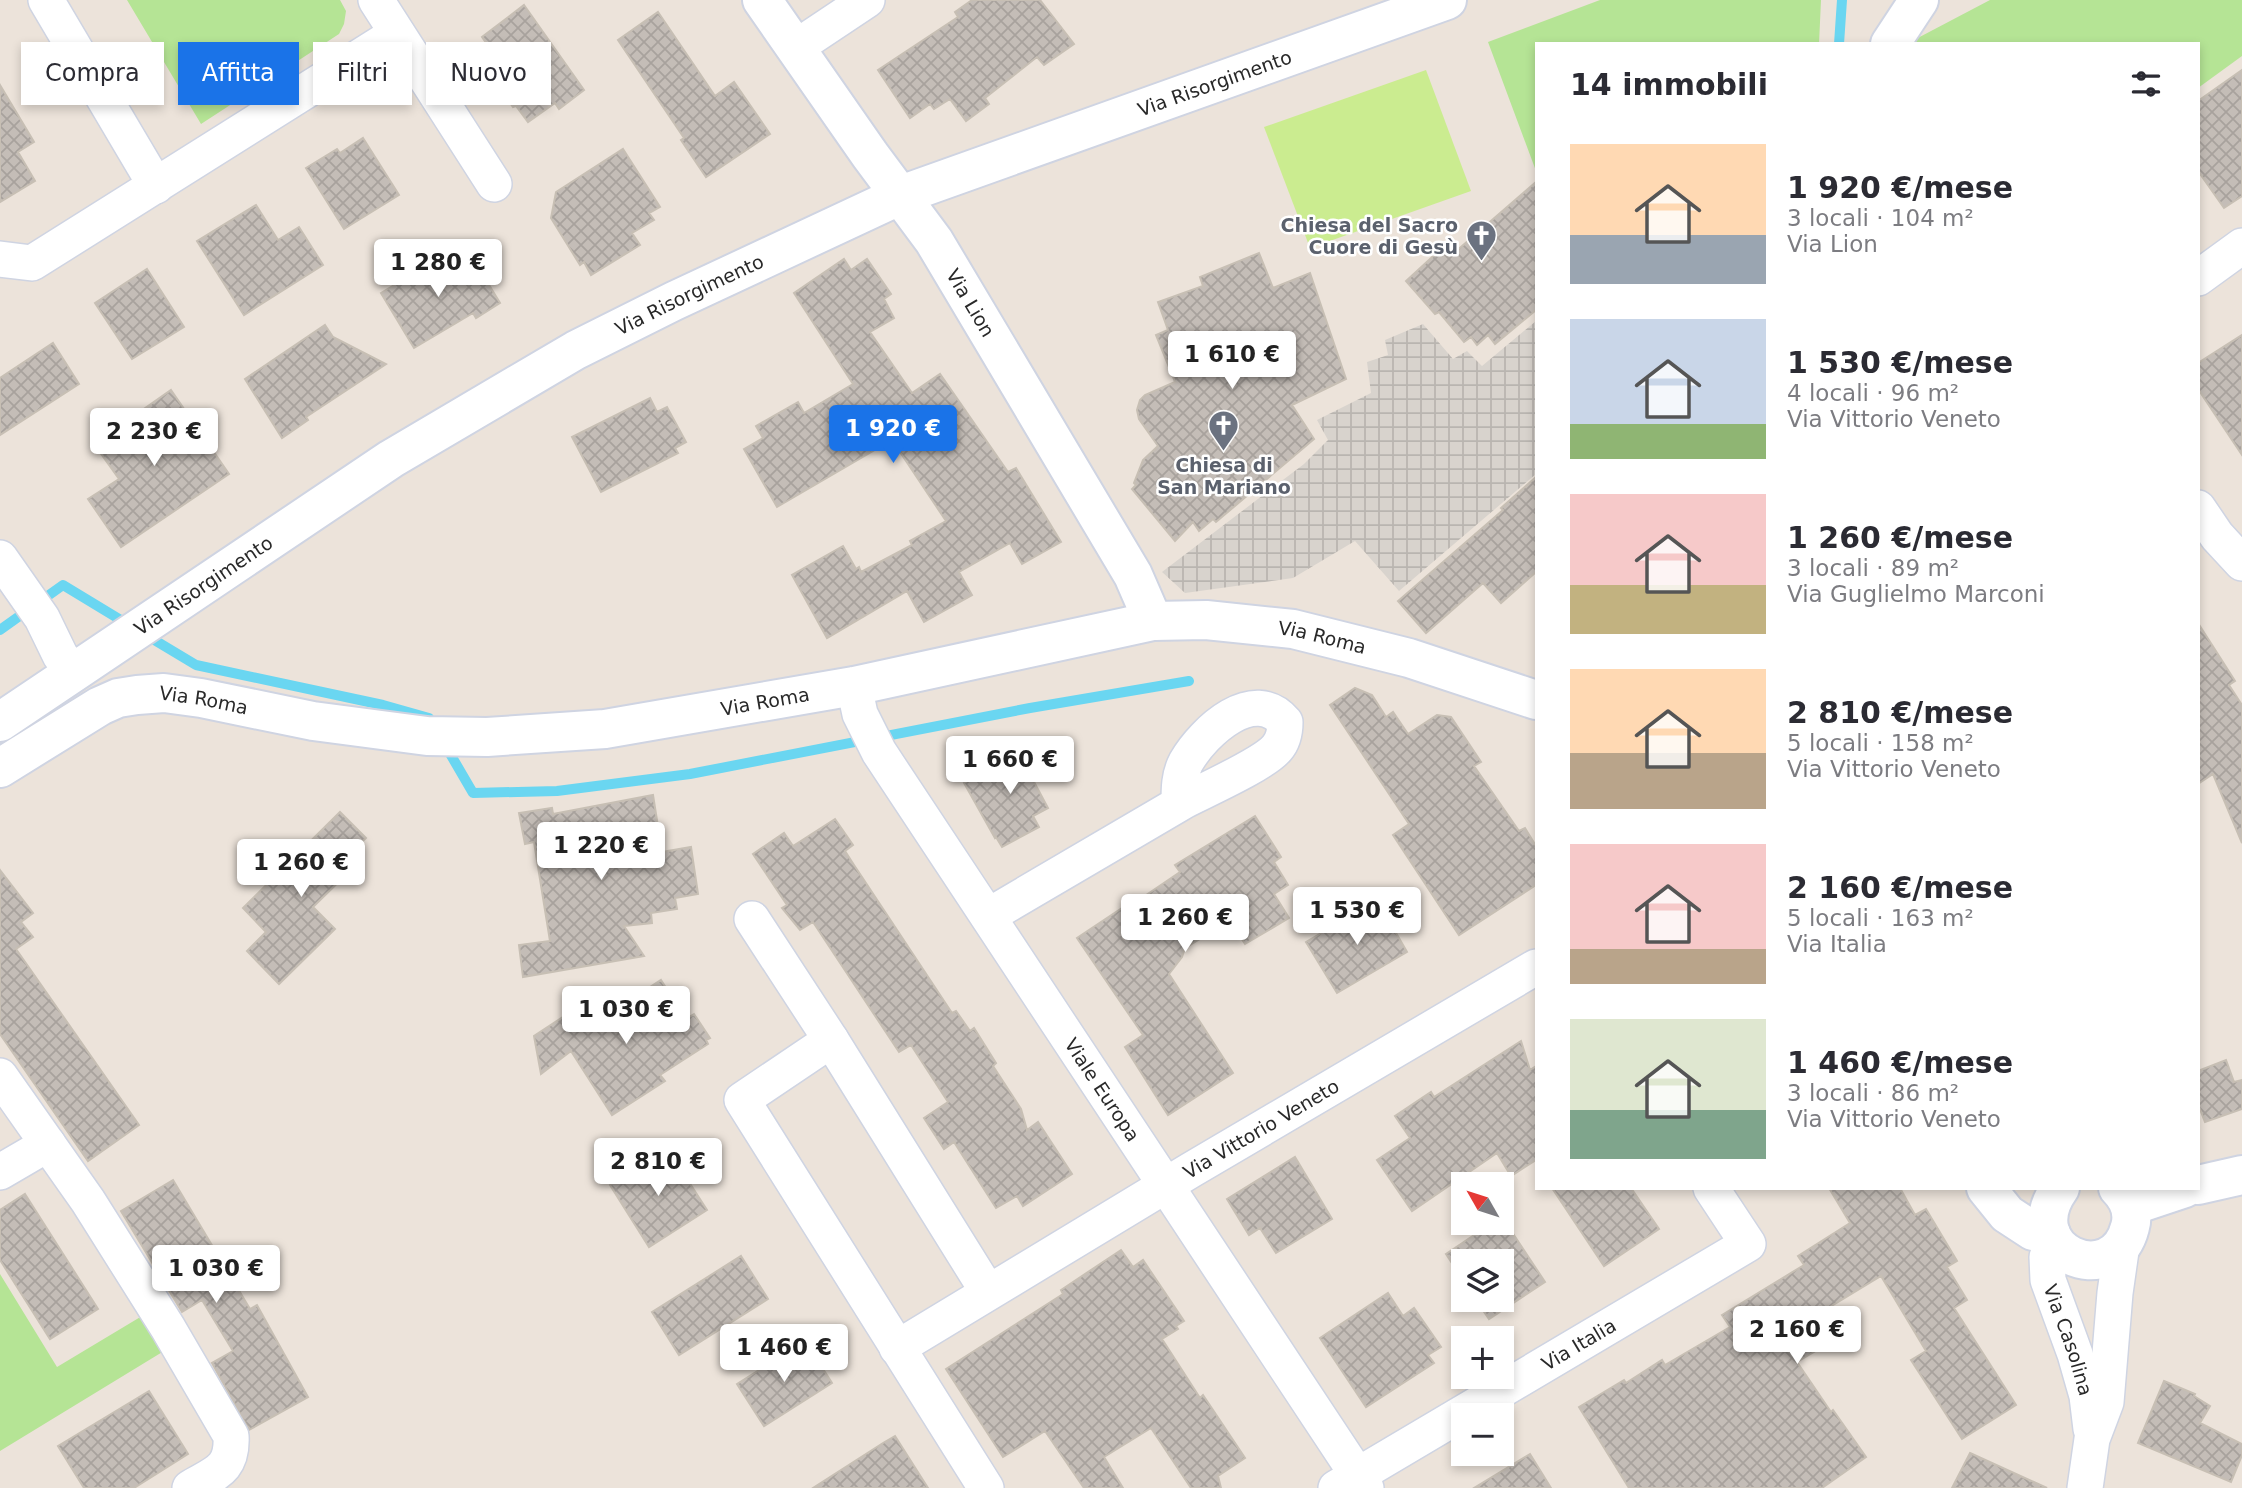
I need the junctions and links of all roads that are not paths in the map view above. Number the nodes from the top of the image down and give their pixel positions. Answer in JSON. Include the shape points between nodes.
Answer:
{"nodes":[{"id":1,"x":46,"y":0,"type":"edge"},
{"id":2,"x":376,"y":0,"type":"edge"},
{"id":3,"x":762,"y":0,"type":"edge"},
{"id":4,"x":867,"y":0,"type":"edge"},
{"id":5,"x":1447,"y":0,"type":"edge"},
{"id":6,"x":1919,"y":0,"type":"edge"},
{"id":7,"x":396,"y":34,"type":"junction"},
{"id":8,"x":1891,"y":42,"type":"edge"},
{"id":9,"x":795,"y":48,"type":"junction"},
{"id":10,"x":494,"y":184,"type":"dead end"},
{"id":11,"x":156,"y":186,"type":"junction"},
{"id":12,"x":901,"y":195,"type":"junction"},
{"id":13,"x":2242,"y":246,"type":"edge"},
{"id":14,"x":0,"y":258,"type":"edge"},
{"id":15,"x":2200,"y":277,"type":"edge"},
{"id":16,"x":2200,"y":511,"type":"edge"},
{"id":17,"x":2242,"y":563,"type":"edge"},
{"id":18,"x":7,"y":568,"type":"edge"},
{"id":19,"x":1153,"y":621,"type":"junction"},
{"id":20,"x":73,"y":674,"type":"junction"},
{"id":21,"x":857,"y":700,"type":"junction"},
{"id":22,"x":1535,"y":700,"type":"edge"},
{"id":23,"x":0,"y":722,"type":"edge"},
{"id":24,"x":0,"y":768,"type":"edge"},
{"id":25,"x":1179,"y":804,"type":"dead end"},
{"id":26,"x":988,"y":916,"type":"junction"},
{"id":27,"x":752,"y":919,"type":"dead end"},
{"id":28,"x":1535,"y":968,"type":"edge"},
{"id":29,"x":831,"y":1040,"type":"junction"},
{"id":30,"x":0,"y":1076,"type":"edge"},
{"id":31,"x":48,"y":1144,"type":"junction"},
{"id":32,"x":0,"y":1172,"type":"edge"},
{"id":33,"x":2242,"y":1175,"type":"edge"},
{"id":34,"x":1167,"y":1184,"type":"junction"},
{"id":35,"x":2200,"y":1185,"type":"edge"},
{"id":36,"x":1712,"y":1190,"type":"edge"},
{"id":37,"x":1988,"y":1190,"type":"edge"},
{"id":38,"x":2059,"y":1190,"type":"edge"},
{"id":39,"x":2171,"y":1190,"type":"edge"},
{"id":40,"x":2124,"y":1197,"type":"edge"},
{"id":41,"x":2052,"y":1238,"type":"junction"},
{"id":42,"x":2122,"y":1244,"type":"junction"},
{"id":43,"x":988,"y":1292,"type":"junction"},
{"id":44,"x":897,"y":1348,"type":"junction"},
{"id":45,"x":2092,"y":1439,"type":"junction"},
{"id":46,"x":1353,"y":1484,"type":"edge"},
{"id":47,"x":190,"y":1488,"type":"edge"},
{"id":48,"x":986,"y":1488,"type":"edge"},
{"id":49,"x":2085,"y":1488,"type":"edge"}],
"edges":[{"from":1,"to":11,"type":"street"},
{"from":2,"to":7,"type":"street"},
{"from":3,"to":9,"type":"street","name":"Via Lion"},
{"from":4,"to":9,"type":"street"},
{"from":5,"to":12,"type":"street","name":"Via Risorgimento"},
{"from":6,"to":8,"type":"street"},
{"from":7,"to":10,"type":"street"},
{"from":7,"to":11,"type":"street"},
{"from":9,"to":12,"type":"street","name":"Via Lion"},
{"from":11,"to":14,"type":"street","via":[[32,262]]},
{"from":12,"to":19,"type":"street","name":"Via Lion","via":[[934,241],[1133,575]]},
{"from":12,"to":20,"type":"street","name":"Via Risorgimento","via":[[576,350],[391,459]]},
{"from":13,"to":15,"type":"street"},
{"from":16,"to":17,"type":"street"},
{"from":18,"to":20,"type":"street"},
{"from":19,"to":21,"type":"street","name":"Via Roma"},
{"from":19,"to":22,"type":"street","name":"Via Roma","via":[[1206,620],[1293,629],[1409,658]]},
{"from":20,"to":23,"type":"street","name":"Via Risorgimento"},
{"from":21,"to":24,"type":"street","name":"Via Roma","via":[[605,729],[487,737],[427,736],[313,721],[201,698],[136,695],[100,706]]},
{"from":21,"to":26,"type":"street","name":"Viale Europa","via":[[879,752]]},
{"from":25,"to":26,"type":"street"},
{"from":26,"to":34,"type":"street","name":"Viale Europa"},
{"from":27,"to":29,"type":"street"},
{"from":28,"to":34,"type":"street","name":"Via Vittorio Veneto"},
{"from":29,"to":43,"type":"street"},
{"from":29,"to":44,"type":"street","via":[[742,1100]]},
{"from":30,"to":31,"type":"street"},
{"from":31,"to":32,"type":"street"},
{"from":31,"to":47,"type":"street","via":[[160,1316],[231,1437],[232,1453],[220,1470]]},
{"from":33,"to":35,"type":"street"},
{"from":34,"to":43,"type":"street","name":"Via Vittorio Veneto"},
{"from":34,"to":46,"type":"street","name":"Viale Europa"},
{"from":36,"to":46,"type":"street","name":"Via Italia","via":[[1748,1244]]},
{"from":37,"to":41,"type":"street","via":[[2007,1214]]},
{"from":38,"to":41,"type":"street","via":[[2047,1215]]},
{"from":39,"to":40,"type":"street"},
{"from":40,"to":42,"type":"street","via":[[2132,1222]]},
{"from":41,"to":42,"type":"street","via":[[2065,1254],[2079,1260],[2107,1257]]},
{"from":41,"to":45,"type":"street","name":"Via Casolina","via":[[2048,1280],[2087,1395]]},
{"from":42,"to":45,"type":"street","name":"Via Casolina","via":[[2105,1402]]},
{"from":43,"to":44,"type":"street","name":"Via Vittorio Veneto"},
{"from":44,"to":48,"type":"street"},
{"from":45,"to":49,"type":"street","name":"Via Casolina"}]}
